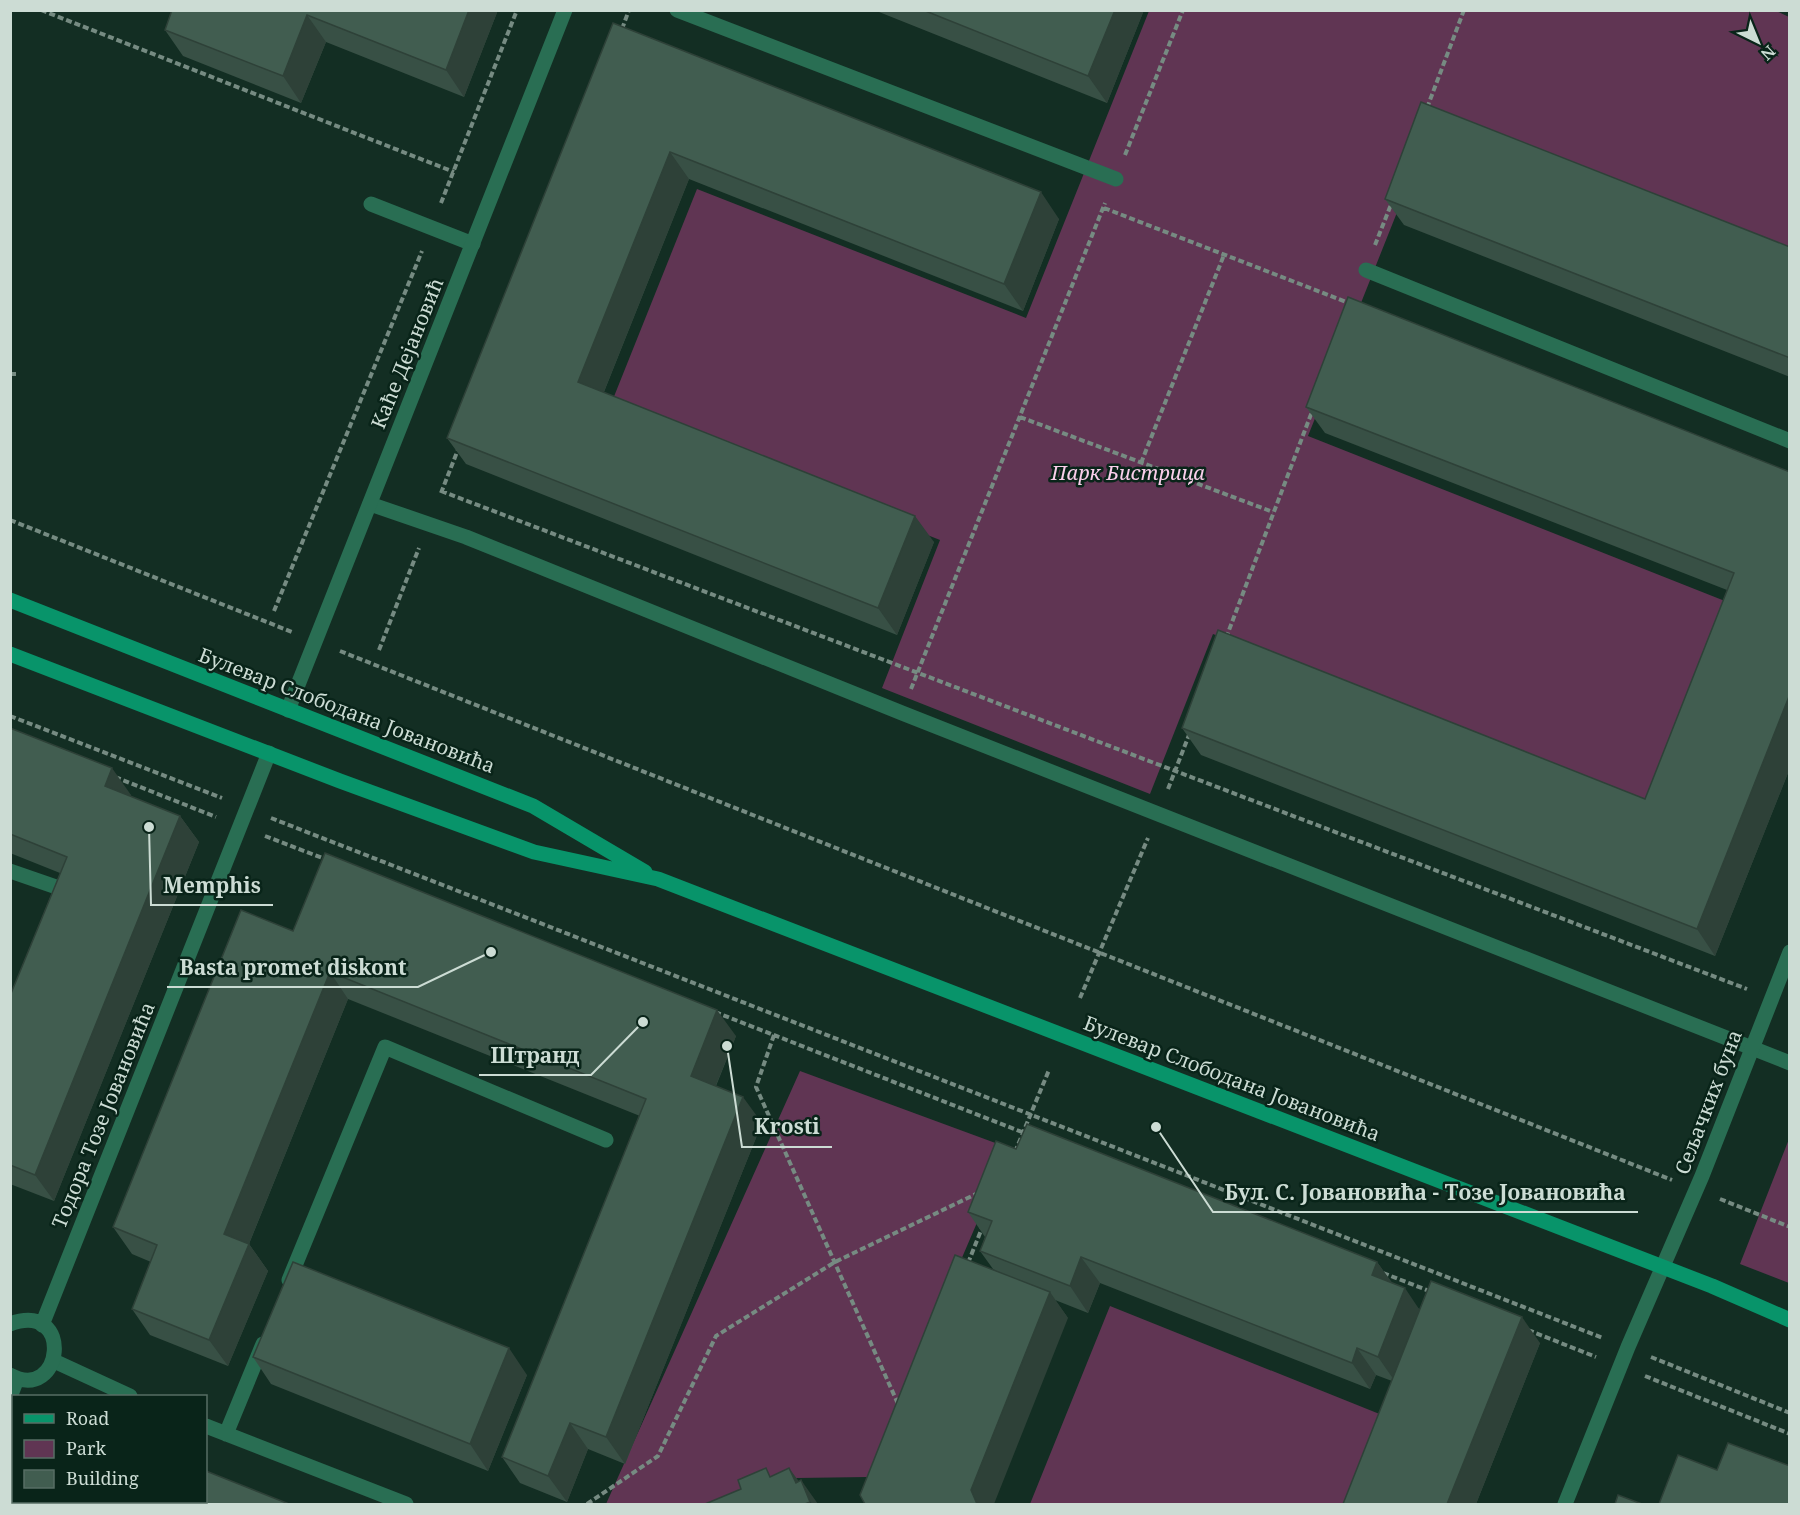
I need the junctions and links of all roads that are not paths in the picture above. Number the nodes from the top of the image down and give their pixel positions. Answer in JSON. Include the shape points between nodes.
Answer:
{"nodes":[{"id":1,"x":565,"y":10,"type":"edge"},
{"id":2,"x":676,"y":10,"type":"edge"},
{"id":3,"x":1116,"y":179,"type":"road end"},
{"id":4,"x":371,"y":204,"type":"dead end"},
{"id":5,"x":473,"y":244,"type":"junction"},
{"id":6,"x":1366,"y":270,"type":"road end"},
{"id":7,"x":1790,"y":441,"type":"edge"},
{"id":8,"x":370,"y":504,"type":"junction"},
{"id":9,"x":10,"y":600,"type":"edge"},
{"id":10,"x":10,"y":654,"type":"edge"},
{"id":11,"x":288,"y":710,"type":"junction"},
{"id":12,"x":269,"y":753,"type":"junction"},
{"id":13,"x":10,"y":871,"type":"edge"},
{"id":14,"x":658,"y":879,"type":"junction"},
{"id":15,"x":56,"y":911,"type":"edge"},
{"id":16,"x":1790,"y":952,"type":"edge"},
{"id":17,"x":1752,"y":1048,"type":"junction"},
{"id":18,"x":1790,"y":1063,"type":"edge"},
{"id":19,"x":606,"y":1140,"type":"dead end"},
{"id":20,"x":1662,"y":1267,"type":"junction"},
{"id":21,"x":285,"y":1290,"type":"edge"},
{"id":22,"x":1790,"y":1320,"type":"edge"},
{"id":23,"x":10,"y":1324,"type":"edge"},
{"id":24,"x":42,"y":1325,"type":"junction"},
{"id":25,"x":267,"y":1335,"type":"edge"},
{"id":26,"x":54,"y":1361,"type":"junction"},
{"id":27,"x":14,"y":1377,"type":"edge"},
{"id":28,"x":128,"y":1395,"type":"edge"},
{"id":29,"x":10,"y":1397,"type":"edge"},
{"id":30,"x":207,"y":1426,"type":"edge"},
{"id":31,"x":226,"y":1434,"type":"junction"},
{"id":32,"x":406,"y":1504,"type":"edge"},
{"id":33,"x":1565,"y":1504,"type":"edge"}],
"edges":[{"from":1,"to":5,"type":"street","name":"Каће Дејановић"},
{"from":2,"to":3,"type":"street"},
{"from":4,"to":5,"type":"street"},
{"from":5,"to":8,"type":"street","name":"Каће Дејановић"},
{"from":6,"to":7,"type":"street"},
{"from":8,"to":11,"type":"street","name":"Каће Дејановић"},
{"from":8,"to":17,"type":"street","via":[[429,524]]},
{"from":9,"to":11,"type":"street","name":"Булевар Слободана Јовановића"},
{"from":10,"to":12,"type":"street","name":"Булевар Слободана Јовановића"},
{"from":11,"to":14,"type":"street","name":"Булевар Слободана Јовановића","via":[[533,806]]},
{"from":12,"to":14,"type":"street","name":"Булевар Слободана Јовановића","via":[[534,852]]},
{"from":12,"to":24,"type":"street","name":"Тодора Тозе Јовановића"},
{"from":13,"to":15,"type":"street","via":[[65,890]]},
{"from":14,"to":20,"type":"street","name":"Булевар Слободана Јовановића"},
{"from":16,"to":17,"type":"street","name":"Сељачких буна"},
{"from":17,"to":18,"type":"street"},
{"from":17,"to":20,"type":"street","name":"Сељачких буна"},
{"from":19,"to":21,"type":"street","via":[[385,1047]]},
{"from":20,"to":22,"type":"street","name":"Булевар Слободана Јовановића"},
{"from":20,"to":33,"type":"street","name":"Сељачких буна"},
{"from":23,"to":24,"type":"street","via":[[32,1320]]},
{"from":24,"to":26,"type":"street","via":[[55,1341]]},
{"from":25,"to":31,"type":"street"},
{"from":26,"to":27,"type":"street","via":[[39,1377]]},
{"from":26,"to":28,"type":"street"},
{"from":27,"to":29,"type":"street"},
{"from":30,"to":31,"type":"street"},
{"from":31,"to":32,"type":"street"}]}
